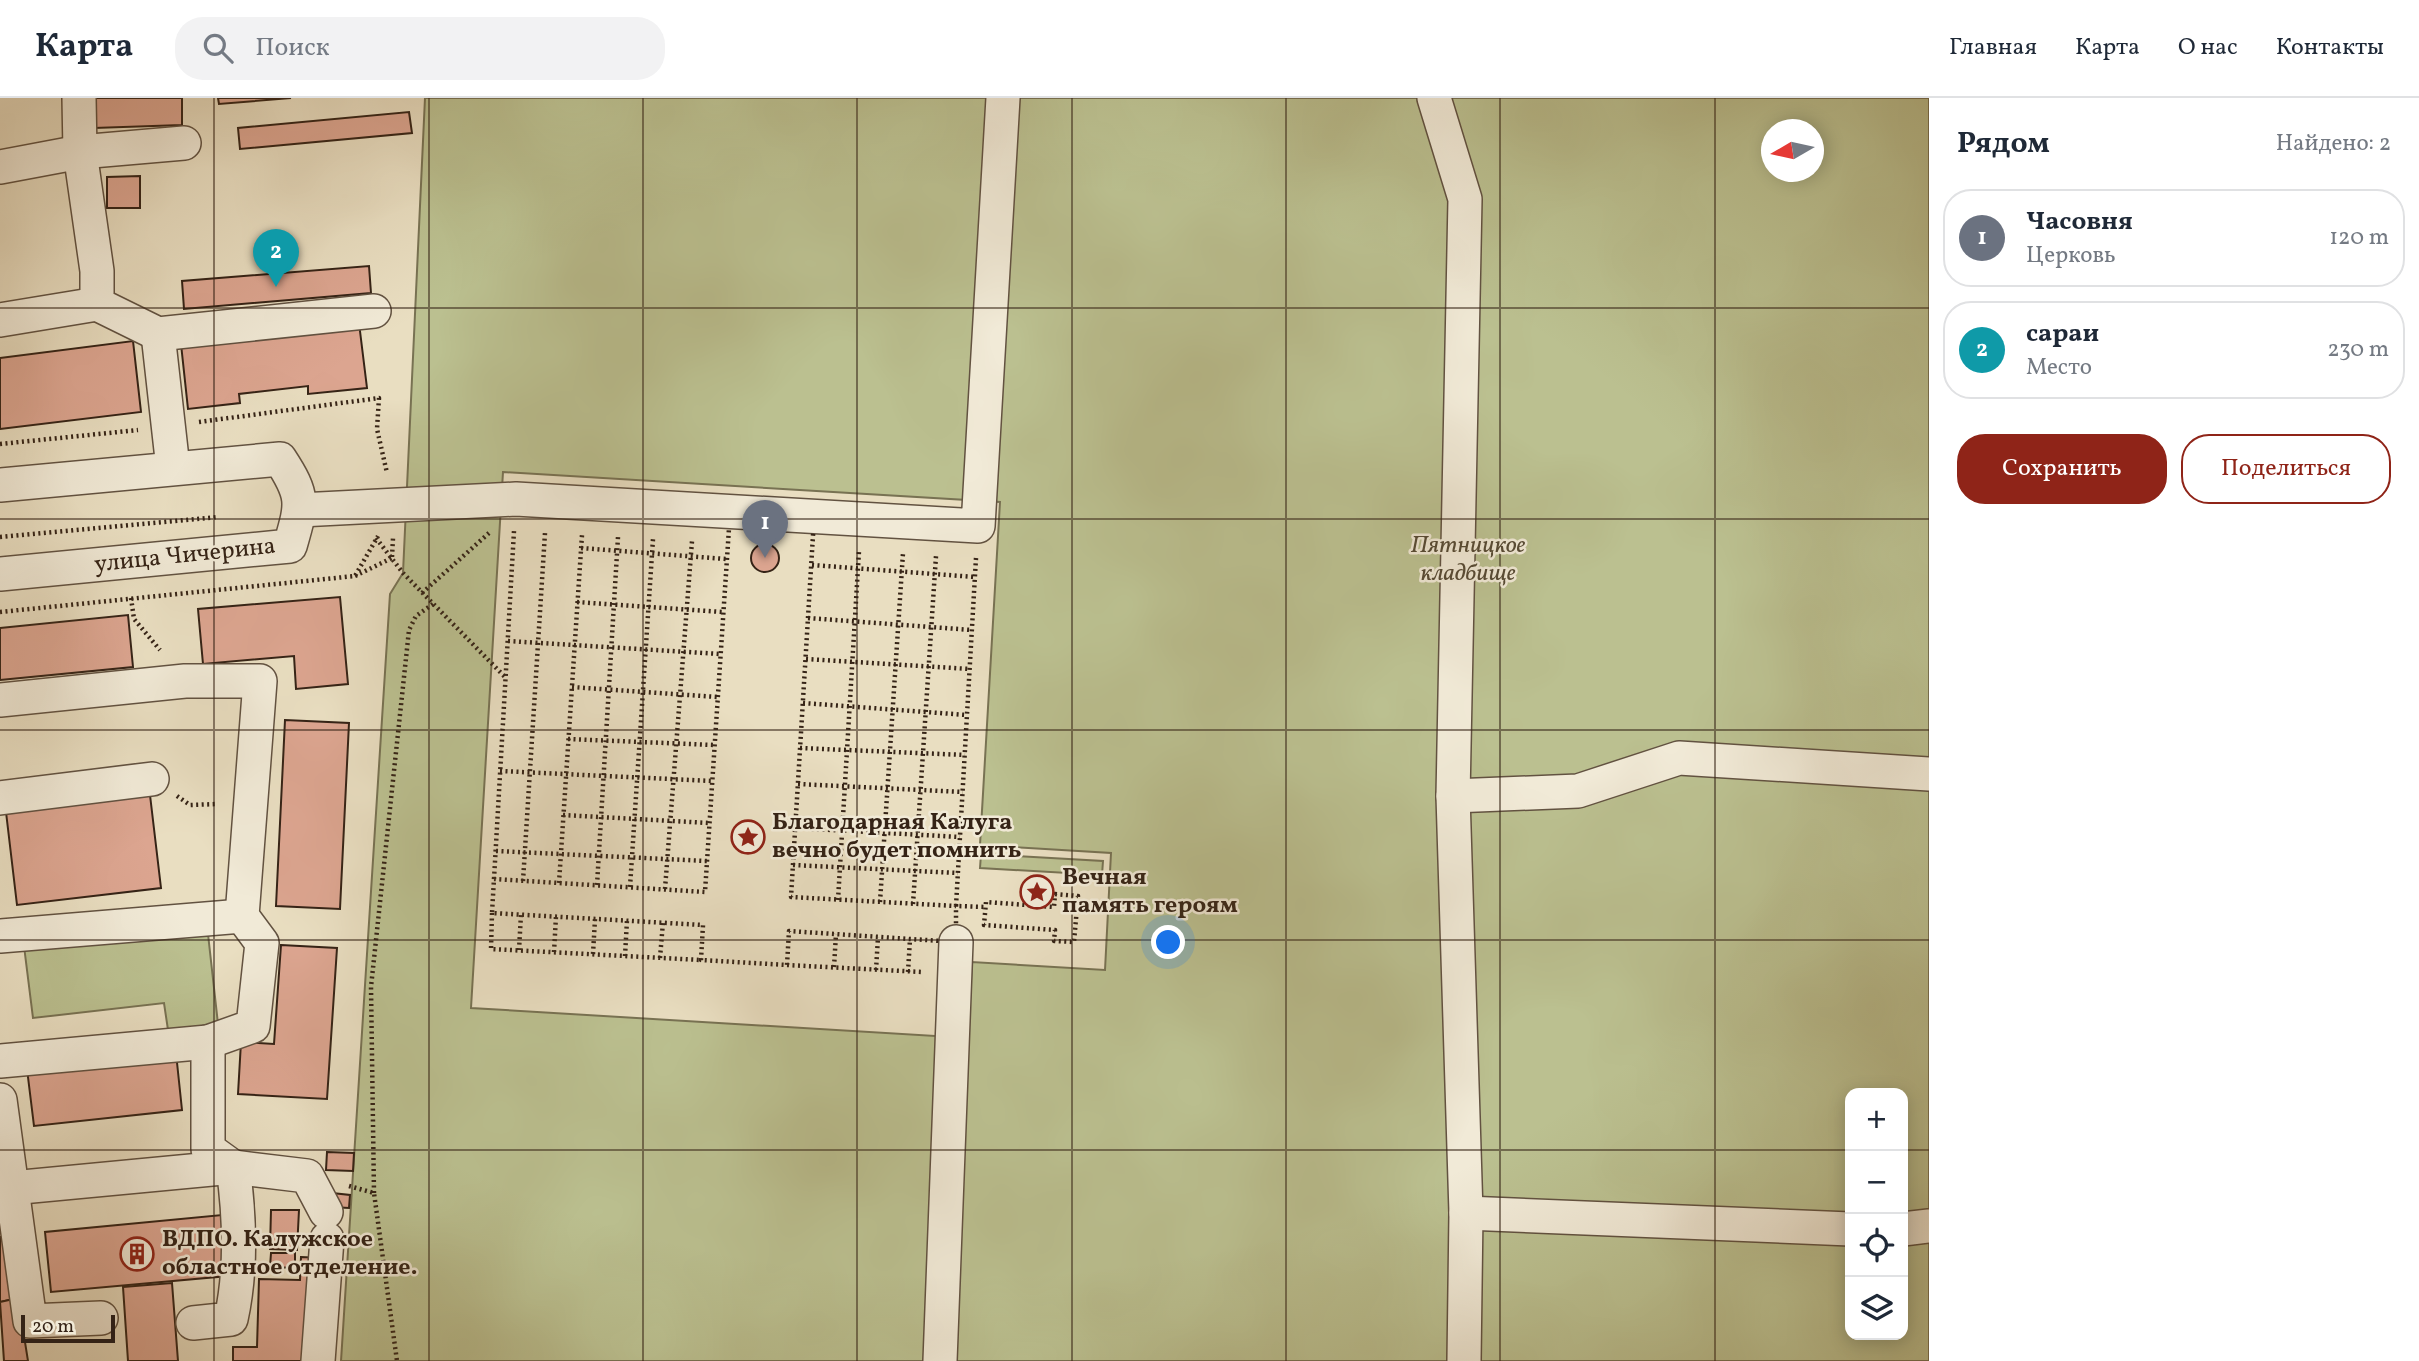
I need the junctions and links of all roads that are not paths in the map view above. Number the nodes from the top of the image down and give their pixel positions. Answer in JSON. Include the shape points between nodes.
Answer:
{"nodes":[{"id":1,"x":79,"y":98,"type":"edge"},
{"id":2,"x":1003,"y":98,"type":"edge"},
{"id":3,"x":1434,"y":98,"type":"edge"},
{"id":4,"x":184,"y":144,"type":"dead end"},
{"id":5,"x":80,"y":152,"type":"junction"},
{"id":6,"x":0,"y":167,"type":"edge"},
{"id":7,"x":97,"y":304,"type":"junction"},
{"id":8,"x":374,"y":310,"type":"dead end"},
{"id":9,"x":0,"y":320,"type":"edge"},
{"id":10,"x":158,"y":334,"type":"junction"},
{"id":11,"x":173,"y":468,"type":"junction"},
{"id":12,"x":0,"y":485,"type":"edge"},
{"id":13,"x":300,"y":510,"type":"junction"},
{"id":14,"x":0,"y":574,"type":"edge"},
{"id":15,"x":0,"y":700,"type":"edge"},
{"id":16,"x":1929,"y":774,"type":"edge"},
{"id":17,"x":152,"y":779,"type":"road end"},
{"id":18,"x":1453,"y":796,"type":"junction"},
{"id":19,"x":0,"y":798,"type":"edge"},
{"id":20,"x":242,"y":916,"type":"junction"},
{"id":21,"x":0,"y":936,"type":"edge"},
{"id":22,"x":956,"y":942,"type":"road end"},
{"id":23,"x":208,"y":1042,"type":"junction"},
{"id":24,"x":0,"y":1061,"type":"edge"},
{"id":25,"x":0,"y":1100,"type":"edge"},
{"id":26,"x":233,"y":1167,"type":"junction"},
{"id":27,"x":6,"y":1188,"type":"edge"},
{"id":28,"x":1466,"y":1213,"type":"junction"},
{"id":29,"x":1929,"y":1226,"type":"edge"},
{"id":30,"x":1908,"y":1228,"type":"edge"},
{"id":31,"x":1845,"y":1229,"type":"edge"},
{"id":32,"x":101,"y":1318,"type":"dead end"},
{"id":33,"x":193,"y":1324,"type":"dead end"},
{"id":34,"x":318,"y":1361,"type":"edge"},
{"id":35,"x":940,"y":1361,"type":"edge"},
{"id":36,"x":1464,"y":1361,"type":"edge"}],
"edges":[{"from":1,"to":5,"type":"street"},
{"from":2,"to":13,"type":"street","via":[[978,526],[584,503]]},
{"from":3,"to":18,"type":"street","via":[[1465,198]]},
{"from":4,"to":5,"type":"street"},
{"from":5,"to":6,"type":"street"},
{"from":5,"to":7,"type":"street","via":[[97,271]]},
{"from":7,"to":9,"type":"street"},
{"from":7,"to":10,"type":"street"},
{"from":8,"to":10,"type":"street"},
{"from":10,"to":11,"type":"street"},
{"from":11,"to":12,"type":"street","name":"улица Чичерина"},
{"from":11,"to":13,"type":"street","name":"улица Чичерина","via":[[280,459],[298,486]]},
{"from":13,"to":14,"type":"street","name":"улица Чичерина","via":[[290,546]]},
{"from":15,"to":20,"type":"street","via":[[185,681],[260,681]]},
{"from":16,"to":18,"type":"street","via":[[1679,758],[1578,791]]},
{"from":17,"to":19,"type":"street"},
{"from":18,"to":28,"type":"street"},
{"from":20,"to":21,"type":"street"},
{"from":20,"to":23,"type":"street","via":[[262,943],[253,1026]]},
{"from":22,"to":35,"type":"street"},
{"from":23,"to":24,"type":"street"},
{"from":23,"to":26,"type":"street","via":[[208,1149]]},
{"from":25,"to":27,"type":"street"},
{"from":26,"to":27,"type":"street"},
{"from":26,"to":33,"type":"street","via":[[239,1210],[238,1288],[231,1319]]},
{"from":26,"to":34,"type":"street","via":[[307,1177],[326,1225]]},
{"from":27,"to":32,"type":"street","via":[[30,1321]]},
{"from":28,"to":31,"type":"street"},
{"from":28,"to":36,"type":"street"},
{"from":29,"to":30,"type":"street"}]}
